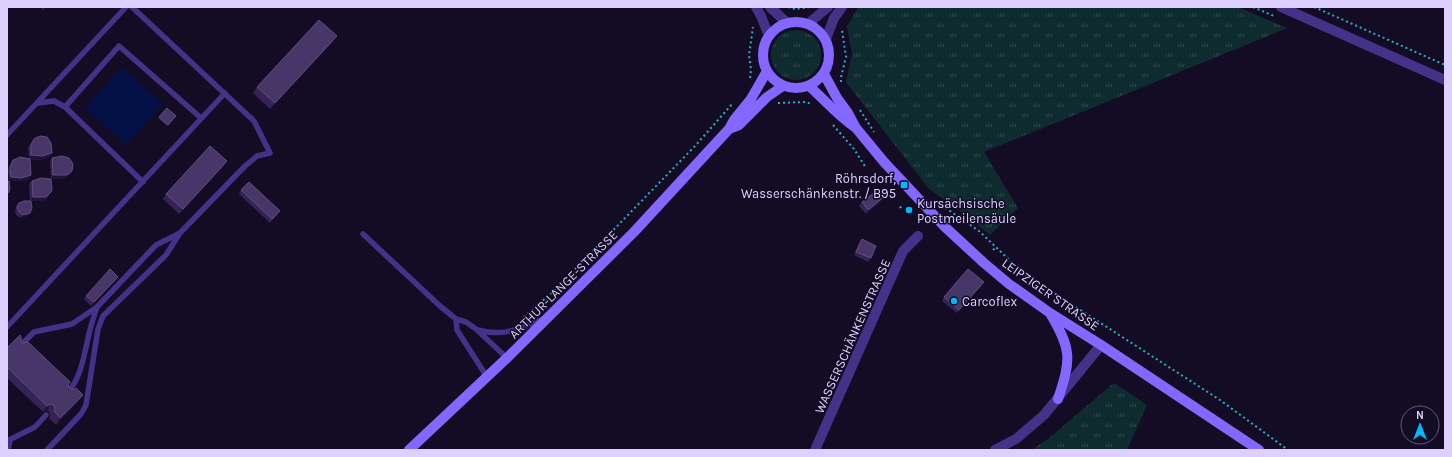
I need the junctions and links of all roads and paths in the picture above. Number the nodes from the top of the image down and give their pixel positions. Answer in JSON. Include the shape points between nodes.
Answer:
{"nodes":[{"id":1,"x":126,"y":7,"type":"edge"},
{"id":2,"x":132,"y":7,"type":"edge"},
{"id":3,"x":756,"y":7,"type":"edge"},
{"id":4,"x":770,"y":7,"type":"edge"},
{"id":5,"x":788,"y":7,"type":"edge"},
{"id":6,"x":810,"y":7,"type":"edge"},
{"id":7,"x":828,"y":7,"type":"edge"},
{"id":8,"x":842,"y":7,"type":"edge"},
{"id":9,"x":1281,"y":7,"type":"edge"},
{"id":10,"x":1314,"y":7,"type":"edge"},
{"id":11,"x":753,"y":22,"type":"dead end"},
{"id":12,"x":788,"y":23,"type":"junction"},
{"id":13,"x":808,"y":24,"type":"junction"},
{"id":14,"x":769,"y":36,"type":"junction"},
{"id":15,"x":826,"y":39,"type":"junction"},
{"id":16,"x":1445,"y":65,"type":"edge"},
{"id":17,"x":767,"y":70,"type":"junction"},
{"id":18,"x":824,"y":74,"type":"junction"},
{"id":19,"x":1445,"y":80,"type":"edge"},
{"id":20,"x":748,"y":83,"type":"dead end"},
{"id":21,"x":842,"y":83,"type":"dead end"},
{"id":22,"x":783,"y":86,"type":"junction"},
{"id":23,"x":808,"y":86,"type":"junction"},
{"id":24,"x":844,"y":87,"type":"dead end"},
{"id":25,"x":225,"y":93,"type":"junction"},
{"id":26,"x":736,"y":99,"type":"dead end"},
{"id":27,"x":38,"y":103,"type":"junction"},
{"id":28,"x":65,"y":107,"type":"junction"},
{"id":29,"x":859,"y":109,"type":"dead end"},
{"id":30,"x":202,"y":118,"type":"junction"},
{"id":31,"x":830,"y":121,"type":"dead end"},
{"id":32,"x":856,"y":128,"type":"junction"},
{"id":33,"x":729,"y":130,"type":"junction"},
{"id":34,"x":7,"y":135,"type":"edge"},
{"id":35,"x":876,"y":135,"type":"dead end"},
{"id":36,"x":866,"y":168,"type":"dead end"},
{"id":37,"x":143,"y":182,"type":"junction"},
{"id":38,"x":937,"y":202,"type":"dead end"},
{"id":39,"x":902,"y":206,"type":"dead end"},
{"id":40,"x":900,"y":208,"type":"dead end"},
{"id":41,"x":973,"y":226,"type":"junction"},
{"id":42,"x":971,"y":230,"type":"dead end"},
{"id":43,"x":180,"y":233,"type":"junction"},
{"id":44,"x":363,"y":234,"type":"dead end"},
{"id":45,"x":918,"y":236,"type":"dead end"},
{"id":46,"x":996,"y":247,"type":"junction"},
{"id":47,"x":993,"y":250,"type":"dead end"},
{"id":48,"x":97,"y":307,"type":"junction"},
{"id":49,"x":1050,"y":313,"type":"junction"},
{"id":50,"x":549,"y":317,"type":"junction"},
{"id":51,"x":456,"y":319,"type":"junction"},
{"id":52,"x":520,"y":320,"type":"dead end"},
{"id":53,"x":7,"y":327,"type":"edge"},
{"id":54,"x":476,"y":329,"type":"junction"},
{"id":55,"x":1101,"y":344,"type":"junction"},
{"id":56,"x":20,"y":346,"type":"edge"},
{"id":57,"x":507,"y":358,"type":"junction"},
{"id":58,"x":487,"y":377,"type":"junction"},
{"id":59,"x":68,"y":392,"type":"edge"},
{"id":60,"x":1058,"y":399,"type":"junction"},
{"id":61,"x":46,"y":415,"type":"edge"},
{"id":62,"x":8,"y":441,"type":"edge"},
{"id":63,"x":8,"y":450,"type":"edge"},
{"id":64,"x":47,"y":450,"type":"edge"},
{"id":65,"x":409,"y":450,"type":"edge"},
{"id":66,"x":815,"y":450,"type":"edge"},
{"id":67,"x":995,"y":450,"type":"edge"},
{"id":68,"x":1259,"y":450,"type":"edge"},
{"id":69,"x":1288,"y":450,"type":"edge"}],
"edges":[{"from":1,"to":27,"type":"lane"},
{"from":2,"to":25,"type":"lane"},
{"from":3,"to":14,"type":"street"},
{"from":4,"to":12,"type":"street"},
{"from":5,"to":6,"type":"path"},
{"from":7,"to":13,"type":"street"},
{"from":8,"to":15,"type":"street","via":[[834,18]]},
{"from":9,"to":19,"type":"street"},
{"from":10,"to":16,"type":"path"},
{"from":11,"to":20,"type":"path"},
{"from":12,"to":13,"type":"main road"},
{"from":12,"to":14,"type":"main road","via":[[778,27]]},
{"from":13,"to":15,"type":"main road","via":[[818,29]]},
{"from":14,"to":17,"type":"main road","via":[[763,52],[763,62]]},
{"from":15,"to":18,"type":"main road","via":[[830,56]]},
{"from":17,"to":22,"type":"main road","via":[[774,80]]},
{"from":17,"to":33,"type":"main road","name":"ARTHUR-LANGE-STRASSE"},
{"from":18,"to":23,"type":"main road","via":[[817,82]]},
{"from":18,"to":32,"type":"main road","name":"LEIPZIGER STRASSE"},
{"from":21,"to":24,"type":"path"},
{"from":22,"to":23,"type":"main road"},
{"from":22,"to":33,"type":"main road","name":"ARTHUR-LANGE-STRASSE","via":[[767,97],[739,125]]},
{"from":23,"to":32,"type":"main road","name":"LEIPZIGER STRASSE","via":[[843,120]]},
{"from":25,"to":30,"type":"lane"},
{"from":25,"to":43,"type":"lane","via":[[254,121],[270,153],[257,156],[245,166]]},
{"from":26,"to":52,"type":"path","via":[[695,146],[560,286]]},
{"from":27,"to":28,"type":"lane","via":[[54,101]]},
{"from":27,"to":34,"type":"lane"},
{"from":28,"to":30,"type":"lane","via":[[119,46]]},
{"from":28,"to":37,"type":"lane"},
{"from":29,"to":35,"type":"path"},
{"from":30,"to":37,"type":"lane"},
{"from":31,"to":36,"type":"path","via":[[854,149]]},
{"from":32,"to":49,"type":"main road","name":"LEIPZIGER STRASSE","via":[[902,183],[945,227],[1009,284]]},
{"from":33,"to":50,"type":"main road","name":"ARTHUR-LANGE-STRASSE","via":[[634,232]]},
{"from":37,"to":53,"type":"lane"},
{"from":38,"to":41,"type":"path"},
{"from":39,"to":40,"type":"path"},
{"from":41,"to":42,"type":"path"},
{"from":41,"to":46,"type":"path"},
{"from":43,"to":48,"type":"lane","via":[[156,245]]},
{"from":43,"to":64,"type":"lane","via":[[166,255],[103,316],[98,329],[86,405],[81,414]]},
{"from":44,"to":51,"type":"lane"},
{"from":45,"to":66,"type":"street","name":"WASSERSCHÄNKENSTRASSE","via":[[903,252]]},
{"from":46,"to":47,"type":"path"},
{"from":46,"to":69,"type":"path","via":[[1023,273],[1220,400]]},
{"from":48,"to":56,"type":"lane","via":[[72,324],[34,332]]},
{"from":48,"to":59,"type":"lane","via":[[82,365]]},
{"from":49,"to":55,"type":"main road","name":"LEIPZIGER STRASSE"},
{"from":49,"to":60,"type":"main road","via":[[1062,332],[1068,358]]},
{"from":50,"to":54,"type":"lane","via":[[507,333],[490,333]]},
{"from":50,"to":57,"type":"main road","name":"ARTHUR-LANGE-STRASSE"},
{"from":51,"to":54,"type":"lane"},
{"from":51,"to":58,"type":"lane","via":[[457,330]]},
{"from":54,"to":57,"type":"lane"},
{"from":55,"to":60,"type":"street"},
{"from":55,"to":68,"type":"main road","name":"LEIPZIGER STRASSE"},
{"from":57,"to":58,"type":"main road","name":"ARTHUR-LANGE-STRASSE"},
{"from":58,"to":65,"type":"main road","name":"ARTHUR-LANGE-STRASSE"},
{"from":60,"to":67,"type":"street","via":[[1016,439]]},
{"from":61,"to":62,"type":"lane","via":[[35,427]]},
{"from":62,"to":63,"type":"lane"}]}
